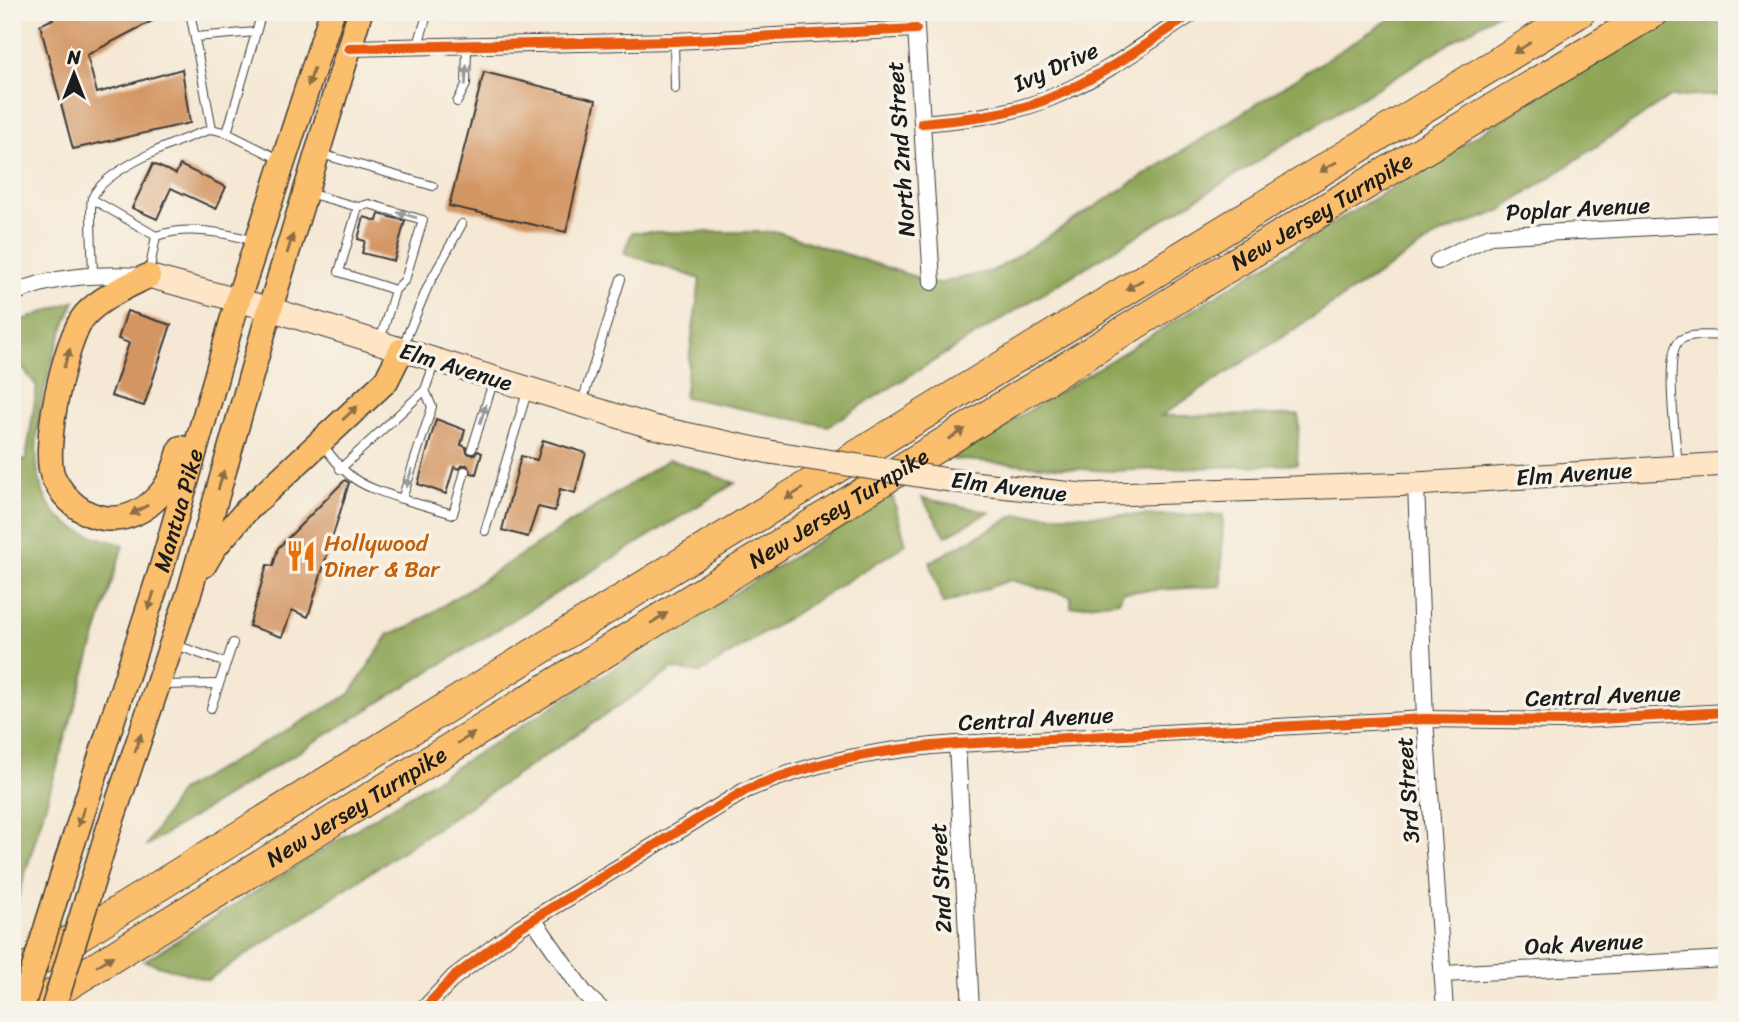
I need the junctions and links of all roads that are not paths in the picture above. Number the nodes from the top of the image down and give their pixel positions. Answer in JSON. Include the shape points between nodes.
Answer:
{"nodes":[{"id":1,"x":190,"y":12,"type":"edge"},
{"id":2,"x":262,"y":12,"type":"edge"},
{"id":3,"x":332,"y":12,"type":"edge"},
{"id":4,"x":360,"y":12,"type":"edge"},
{"id":5,"x":428,"y":12,"type":"edge"},
{"id":6,"x":915,"y":12,"type":"edge"},
{"id":7,"x":1194,"y":12,"type":"edge"},
{"id":8,"x":1580,"y":12,"type":"edge"},
{"id":9,"x":1654,"y":12,"type":"edge"},
{"id":10,"x":916,"y":30,"type":"junction"},
{"id":11,"x":256,"y":32,"type":"junction"},
{"id":12,"x":195,"y":37,"type":"junction"},
{"id":13,"x":674,"y":41,"type":"junction"},
{"id":14,"x":467,"y":46,"type":"junction"},
{"id":15,"x":349,"y":48,"type":"junction"},
{"id":16,"x":417,"y":48,"type":"junction"},
{"id":17,"x":675,"y":89,"type":"dead end"},
{"id":18,"x":457,"y":102,"type":"dead end"},
{"id":19,"x":922,"y":123,"type":"junction"},
{"id":20,"x":212,"y":129,"type":"junction"},
{"id":21,"x":227,"y":133,"type":"junction"},
{"id":22,"x":318,"y":153,"type":"junction"},
{"id":23,"x":284,"y":161,"type":"junction"},
{"id":24,"x":433,"y":186,"type":"dead end"},
{"id":25,"x":306,"y":192,"type":"junction"},
{"id":26,"x":92,"y":199,"type":"junction"},
{"id":27,"x":358,"y":207,"type":"junction"},
{"id":28,"x":1727,"y":223,"type":"edge"},
{"id":29,"x":461,"y":224,"type":"dead end"},
{"id":30,"x":156,"y":236,"type":"junction"},
{"id":31,"x":257,"y":242,"type":"junction"},
{"id":32,"x":1438,"y":261,"type":"dead end"},
{"id":33,"x":93,"y":275,"type":"junction"},
{"id":34,"x":148,"y":276,"type":"junction"},
{"id":35,"x":621,"y":279,"type":"dead end"},
{"id":36,"x":932,"y":282,"type":"dead end"},
{"id":37,"x":395,"y":290,"type":"junction"},
{"id":38,"x":12,"y":294,"type":"edge"},
{"id":39,"x":270,"y":309,"type":"junction"},
{"id":40,"x":235,"y":311,"type":"junction"},
{"id":41,"x":1727,"y":336,"type":"edge"},
{"id":42,"x":390,"y":347,"type":"junction"},
{"id":43,"x":435,"y":361,"type":"junction"},
{"id":44,"x":494,"y":379,"type":"junction"},
{"id":45,"x":528,"y":389,"type":"junction"},
{"id":46,"x":425,"y":390,"type":"junction"},
{"id":47,"x":581,"y":405,"type":"junction"},
{"id":48,"x":320,"y":442,"type":"junction"},
{"id":49,"x":472,"y":449,"type":"dead end"},
{"id":50,"x":1727,"y":464,"type":"edge"},
{"id":51,"x":1678,"y":467,"type":"junction"},
{"id":52,"x":340,"y":469,"type":"junction"},
{"id":53,"x":465,"y":471,"type":"dead end"},
{"id":54,"x":1416,"y":484,"type":"junction"},
{"id":55,"x":402,"y":499,"type":"junction"},
{"id":56,"x":485,"y":531,"type":"dead end"},
{"id":57,"x":190,"y":590,"type":"junction"},
{"id":58,"x":233,"y":643,"type":"dead end"},
{"id":59,"x":172,"y":644,"type":"junction"},
{"id":60,"x":226,"y":663,"type":"junction"},
{"id":61,"x":219,"y":684,"type":"junction"},
{"id":62,"x":158,"y":685,"type":"junction"},
{"id":63,"x":211,"y":708,"type":"dead end"},
{"id":64,"x":1727,"y":712,"type":"edge"},
{"id":65,"x":1425,"y":719,"type":"junction"},
{"id":66,"x":957,"y":744,"type":"junction"},
{"id":67,"x":533,"y":919,"type":"junction"},
{"id":68,"x":1727,"y":959,"type":"edge"},
{"id":69,"x":1443,"y":974,"type":"junction"},
{"id":70,"x":12,"y":978,"type":"edge"},
{"id":71,"x":21,"y":1010,"type":"edge"},
{"id":72,"x":27,"y":1010,"type":"edge"},
{"id":73,"x":53,"y":1010,"type":"edge"},
{"id":74,"x":423,"y":1010,"type":"edge"},
{"id":75,"x":602,"y":1010,"type":"edge"},
{"id":76,"x":971,"y":1010,"type":"edge"},
{"id":77,"x":1445,"y":1010,"type":"edge"}],
"edges":[{"from":1,"to":12,"type":"lane"},
{"from":2,"to":11,"type":"lane"},
{"from":3,"to":23,"type":"main road","name":"Mantua Pike","one_way":true},
{"from":4,"to":15,"type":"main road","name":"Mantua Pike"},
{"from":5,"to":16,"type":"lane"},
{"from":6,"to":10,"type":"street","name":"North 2nd Street"},
{"from":7,"to":19,"type":"street","name":"Ivy Drive","via":[[1093,79],[1048,99],[979,117]]},
{"from":8,"to":70,"type":"highway","name":"New Jersey Turnpike","one_way":true},
{"from":72,"to":9,"type":"highway","name":"New Jersey Turnpike","one_way":true,"via":[[1223,270]]},
{"from":10,"to":13,"type":"street"},
{"from":10,"to":19,"type":"street","name":"North 2nd Street"},
{"from":11,"to":12,"type":"lane"},
{"from":11,"to":21,"type":"lane"},
{"from":12,"to":20,"type":"lane"},
{"from":13,"to":14,"type":"street"},
{"from":13,"to":17,"type":"lane"},
{"from":14,"to":16,"type":"street"},
{"from":18,"to":14,"type":"lane","one_way":true,"via":[[466,85]]},
{"from":15,"to":16,"type":"street"},
{"from":15,"to":22,"type":"main road","name":"Mantua Pike"},
{"from":19,"to":36,"type":"street","name":"North 2nd Street"},
{"from":20,"to":21,"type":"lane"},
{"from":20,"to":26,"type":"lane","via":[[179,139],[108,177]]},
{"from":21,"to":23,"type":"lane"},
{"from":22,"to":24,"type":"lane"},
{"from":22,"to":25,"type":"main road","name":"Mantua Pike"},
{"from":23,"to":31,"type":"main road","name":"Mantua Pike"},
{"from":25,"to":27,"type":"lane"},
{"from":39,"to":25,"type":"main road","name":"Mantua Pike","one_way":true},
{"from":26,"to":30,"type":"lane"},
{"from":26,"to":33,"type":"lane"},
{"from":27,"to":37,"type":"lane","via":[[339,272]]},
{"from":37,"to":27,"type":"lane","one_way":true,"via":[[405,280],[422,220],[369,204]]},
{"from":28,"to":32,"type":"street","name":"Poplar Avenue","via":[[1490,236]]},
{"from":29,"to":42,"type":"lane"},
{"from":30,"to":31,"type":"lane","via":[[224,232]]},
{"from":30,"to":34,"type":"lane"},
{"from":31,"to":40,"type":"main road","name":"Mantua Pike"},
{"from":33,"to":34,"type":"street"},
{"from":33,"to":38,"type":"street","via":[[56,280]]},
{"from":34,"to":40,"type":"main road","name":"Elm Avenue"},
{"from":40,"to":34,"type":"main road","one_way":true,"via":[[211,348],[175,469],[164,489],[137,513],[117,520],[80,511],[53,478],[48,455],[63,372],[82,318],[97,303]]},
{"from":35,"to":47,"type":"lane"},
{"from":37,"to":42,"type":"lane"},
{"from":39,"to":40,"type":"main road","name":"Elm Avenue"},
{"from":39,"to":42,"type":"main road","name":"Elm Avenue"},
{"from":57,"to":39,"type":"main road","name":"Mantua Pike","one_way":true},
{"from":40,"to":71,"type":"main road","name":"Mantua Pike","one_way":true,"bridge":true,"via":[[161,570]]},
{"from":41,"to":51,"type":"lane","via":[[1690,337],[1678,341],[1672,352]]},
{"from":42,"to":43,"type":"main road","name":"Elm Avenue"},
{"from":48,"to":42,"type":"main road","one_way":true,"via":[[386,381]]},
{"from":43,"to":44,"type":"main road","name":"Elm Avenue"},
{"from":43,"to":46,"type":"lane"},
{"from":44,"to":45,"type":"main road","name":"Elm Avenue"},
{"from":49,"to":44,"type":"lane","one_way":true},
{"from":45,"to":47,"type":"main road","name":"Elm Avenue"},
{"from":45,"to":56,"type":"lane"},
{"from":46,"to":52,"type":"lane"},
{"from":46,"to":55,"type":"lane","one_way":true,"via":[[432,407]]},
{"from":47,"to":54,"type":"main road","name":"Elm Avenue","bridge":true,"via":[[684,435],[770,452],[1082,495]]},
{"from":48,"to":52,"type":"lane"},
{"from":48,"to":57,"type":"main road","via":[[246,511],[214,548]]},
{"from":50,"to":51,"type":"main road","name":"Elm Avenue"},
{"from":51,"to":54,"type":"main road","name":"Elm Avenue"},
{"from":52,"to":55,"type":"lane","via":[[366,487]]},
{"from":53,"to":55,"type":"lane","via":[[453,514]]},
{"from":54,"to":65,"type":"street","name":"3rd Street"},
{"from":57,"to":59,"type":"main road","name":"Mantua Pike"},
{"from":58,"to":60,"type":"lane"},
{"from":59,"to":60,"type":"lane"},
{"from":59,"to":62,"type":"main road","name":"Mantua Pike"},
{"from":60,"to":61,"type":"lane"},
{"from":61,"to":62,"type":"lane"},
{"from":61,"to":63,"type":"lane"},
{"from":73,"to":62,"type":"main road","name":"Mantua Pike","one_way":true,"bridge":true},
{"from":64,"to":65,"type":"street","name":"Central Avenue","via":[[1562,721]]},
{"from":65,"to":66,"type":"street","name":"Central Avenue"},
{"from":65,"to":69,"type":"street","name":"3rd Street"},
{"from":66,"to":67,"type":"street","name":"Central Avenue","via":[[859,755],[782,775],[746,790]]},
{"from":66,"to":76,"type":"street","name":"2nd Street"},
{"from":67,"to":74,"type":"street","name":"Central Avenue","via":[[454,976]]},
{"from":67,"to":75,"type":"street","via":[[585,994]]},
{"from":68,"to":69,"type":"street","name":"Oak Avenue"},
{"from":69,"to":77,"type":"street","name":"3rd Street"}]}
